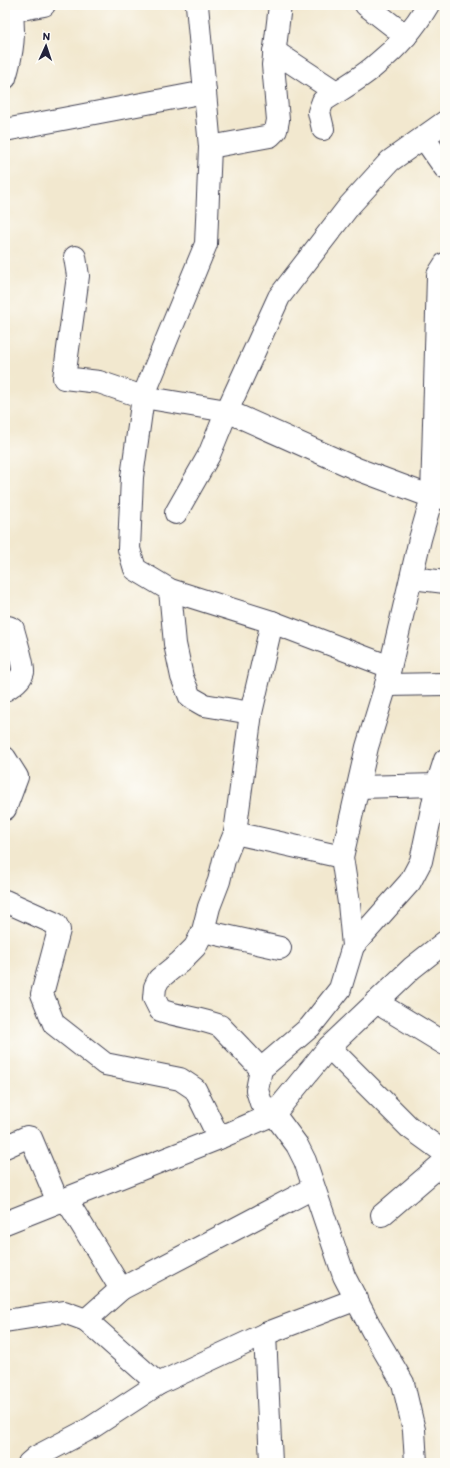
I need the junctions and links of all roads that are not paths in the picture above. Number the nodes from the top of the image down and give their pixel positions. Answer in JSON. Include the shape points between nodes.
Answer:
{"nodes":[{"id":1,"x":44,"y":5,"type":"edge"},
{"id":2,"x":197,"y":5,"type":"edge"},
{"id":3,"x":280,"y":5,"type":"edge"},
{"id":4,"x":366,"y":5,"type":"edge"},
{"id":5,"x":428,"y":5,"type":"edge"},
{"id":6,"x":10,"y":9,"type":"edge"},
{"id":7,"x":406,"y":36,"type":"junction"},
{"id":8,"x":274,"y":51,"type":"junction"},
{"id":9,"x":5,"y":78,"type":"edge"},
{"id":10,"x":205,"y":92,"type":"junction"},
{"id":11,"x":336,"y":92,"type":"junction"},
{"id":12,"x":445,"y":122,"type":"edge"},
{"id":13,"x":322,"y":129,"type":"dead end"},
{"id":14,"x":5,"y":130,"type":"edge"},
{"id":15,"x":424,"y":138,"type":"junction"},
{"id":16,"x":210,"y":147,"type":"junction"},
{"id":17,"x":445,"y":168,"type":"edge"},
{"id":18,"x":75,"y":257,"type":"dead end"},
{"id":19,"x":445,"y":264,"type":"edge"},
{"id":20,"x":440,"y":392,"type":"edge"},
{"id":21,"x":143,"y":397,"type":"junction"},
{"id":22,"x":227,"y":411,"type":"junction"},
{"id":23,"x":439,"y":497,"type":"edge"},
{"id":24,"x":176,"y":513,"type":"dead end"},
{"id":25,"x":412,"y":578,"type":"junction"},
{"id":26,"x":445,"y":582,"type":"edge"},
{"id":27,"x":170,"y":590,"type":"junction"},
{"id":28,"x":272,"y":622,"type":"junction"},
{"id":29,"x":5,"y":629,"type":"edge"},
{"id":30,"x":388,"y":676,"type":"junction"},
{"id":31,"x":445,"y":684,"type":"edge"},
{"id":32,"x":5,"y":690,"type":"edge"},
{"id":33,"x":251,"y":713,"type":"junction"},
{"id":34,"x":5,"y":758,"type":"edge"},
{"id":35,"x":445,"y":760,"type":"edge"},
{"id":36,"x":437,"y":785,"type":"junction"},
{"id":37,"x":359,"y":787,"type":"junction"},
{"id":38,"x":5,"y":809,"type":"edge"},
{"id":39,"x":235,"y":833,"type":"junction"},
{"id":40,"x":342,"y":857,"type":"junction"},
{"id":41,"x":5,"y":901,"type":"edge"},
{"id":42,"x":203,"y":931,"type":"junction"},
{"id":43,"x":445,"y":942,"type":"edge"},
{"id":44,"x":353,"y":946,"type":"junction"},
{"id":45,"x":280,"y":948,"type":"dead end"},
{"id":46,"x":376,"y":1002,"type":"junction"},
{"id":47,"x":445,"y":1044,"type":"edge"},
{"id":48,"x":329,"y":1047,"type":"junction"},
{"id":49,"x":261,"y":1069,"type":"junction"},
{"id":50,"x":274,"y":1114,"type":"junction"},
{"id":51,"x":219,"y":1138,"type":"junction"},
{"id":52,"x":5,"y":1147,"type":"edge"},
{"id":53,"x":445,"y":1153,"type":"edge"},
{"id":54,"x":445,"y":1161,"type":"edge"},
{"id":55,"x":314,"y":1188,"type":"junction"},
{"id":56,"x":62,"y":1201,"type":"junction"},
{"id":57,"x":382,"y":1215,"type":"dead end"},
{"id":58,"x":5,"y":1223,"type":"edge"},
{"id":59,"x":121,"y":1289,"type":"junction"},
{"id":60,"x":356,"y":1299,"type":"junction"},
{"id":61,"x":86,"y":1320,"type":"junction"},
{"id":62,"x":5,"y":1321,"type":"edge"},
{"id":63,"x":265,"y":1334,"type":"junction"},
{"id":64,"x":158,"y":1384,"type":"junction"},
{"id":65,"x":29,"y":1463,"type":"edge"},
{"id":66,"x":271,"y":1463,"type":"edge"},
{"id":67,"x":416,"y":1463,"type":"edge"}],
"edges":[{"from":1,"to":6,"type":"street"},
{"from":2,"to":10,"type":"street"},
{"from":3,"to":8,"type":"street"},
{"from":4,"to":7,"type":"street"},
{"from":5,"to":7,"type":"street"},
{"from":6,"to":9,"type":"street","via":[[14,36],[12,55]]},
{"from":7,"to":11,"type":"street","via":[[378,64]]},
{"from":8,"to":11,"type":"street"},
{"from":8,"to":16,"type":"street","via":[[278,120],[276,130],[270,136]]},
{"from":10,"to":14,"type":"street"},
{"from":10,"to":16,"type":"street"},
{"from":11,"to":13,"type":"street","via":[[323,101],[319,112]]},
{"from":12,"to":15,"type":"street"},
{"from":15,"to":17,"type":"street"},
{"from":15,"to":22,"type":"street","via":[[390,161],[350,205],[279,296]]},
{"from":16,"to":21,"type":"street","via":[[206,244]]},
{"from":18,"to":21,"type":"street","via":[[78,276],[64,378],[99,382]]},
{"from":19,"to":20,"type":"street","via":[[438,275]]},
{"from":20,"to":23,"type":"street"},
{"from":21,"to":22,"type":"street"},
{"from":21,"to":27,"type":"street","via":[[132,477],[129,549],[135,569]]},
{"from":22,"to":23,"type":"street","via":[[357,469]]},
{"from":22,"to":24,"type":"street","via":[[209,455]]},
{"from":23,"to":25,"type":"street","via":[[420,539]]},
{"from":25,"to":26,"type":"street"},
{"from":25,"to":30,"type":"street"},
{"from":27,"to":28,"type":"street"},
{"from":27,"to":33,"type":"street","via":[[175,644],[182,677],[190,697],[204,705]]},
{"from":28,"to":30,"type":"street"},
{"from":28,"to":33,"type":"street"},
{"from":29,"to":32,"type":"street","via":[[13,629],[23,673]]},
{"from":30,"to":31,"type":"street"},
{"from":30,"to":37,"type":"street","via":[[367,746]]},
{"from":33,"to":39,"type":"street"},
{"from":34,"to":38,"type":"street","via":[[17,777]]},
{"from":35,"to":36,"type":"street"},
{"from":36,"to":37,"type":"street"},
{"from":36,"to":44,"type":"street","via":[[420,861],[410,882]]},
{"from":37,"to":40,"type":"street"},
{"from":39,"to":40,"type":"street"},
{"from":39,"to":42,"type":"street","via":[[224,860]]},
{"from":40,"to":44,"type":"street"},
{"from":41,"to":51,"type":"street","via":[[56,924],[60,930],[42,994],[54,1024],[105,1064],[180,1079],[195,1089]]},
{"from":42,"to":45,"type":"street"},
{"from":42,"to":49,"type":"street","via":[[195,947],[159,979],[154,998],[160,1010],[220,1026]]},
{"from":43,"to":46,"type":"street","via":[[412,968]]},
{"from":44,"to":49,"type":"street","via":[[340,989],[310,1027]]},
{"from":46,"to":47,"type":"street"},
{"from":46,"to":48,"type":"street"},
{"from":48,"to":50,"type":"street"},
{"from":48,"to":53,"type":"street","via":[[409,1127]]},
{"from":49,"to":50,"type":"street","via":[[257,1090],[260,1103]]},
{"from":50,"to":51,"type":"street"},
{"from":50,"to":55,"type":"street","via":[[297,1145]]},
{"from":51,"to":56,"type":"street"},
{"from":52,"to":56,"type":"street","via":[[30,1138]]},
{"from":54,"to":57,"type":"street"},
{"from":55,"to":59,"type":"street"},
{"from":55,"to":60,"type":"street","via":[[344,1276]]},
{"from":56,"to":58,"type":"street"},
{"from":56,"to":59,"type":"street"},
{"from":59,"to":61,"type":"street"},
{"from":60,"to":63,"type":"street"},
{"from":60,"to":67,"type":"street","via":[[403,1383],[414,1430]]},
{"from":61,"to":62,"type":"street","via":[[64,1312]]},
{"from":61,"to":64,"type":"street"},
{"from":63,"to":64,"type":"street"},
{"from":63,"to":66,"type":"street"},
{"from":64,"to":65,"type":"street","via":[[91,1428]]}]}
